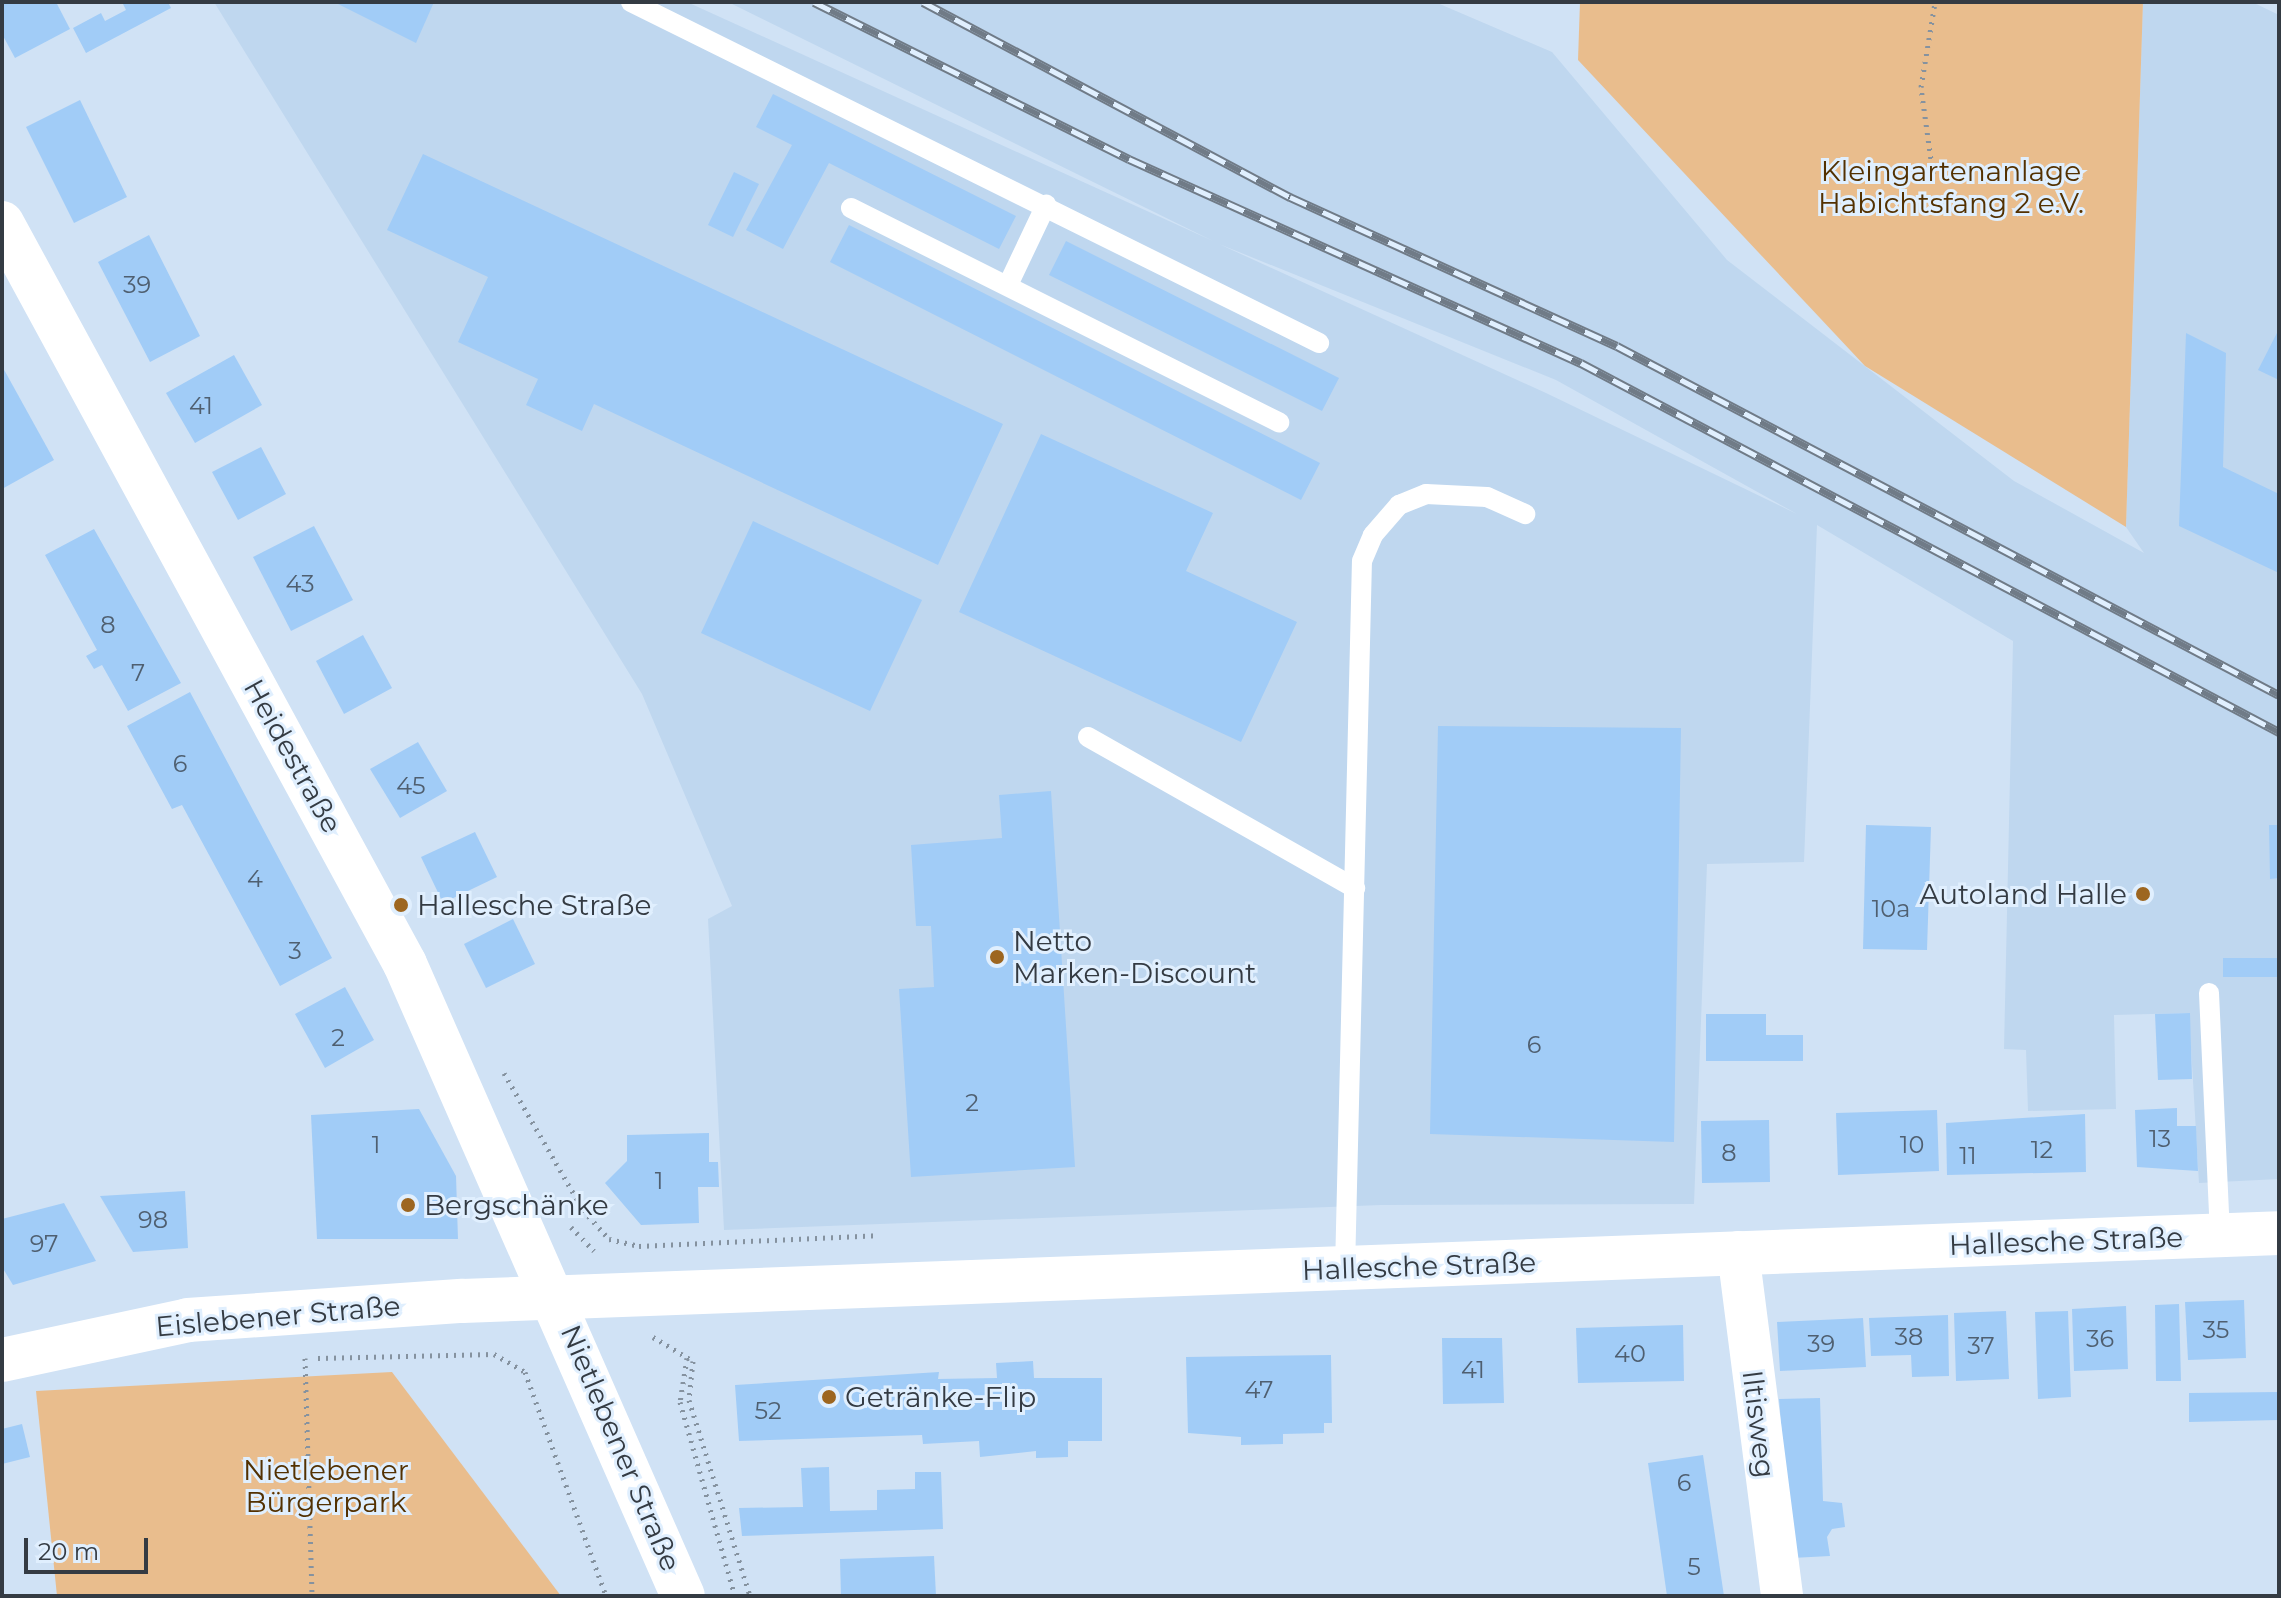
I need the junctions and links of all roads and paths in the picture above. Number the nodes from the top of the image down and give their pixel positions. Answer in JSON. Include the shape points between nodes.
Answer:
{"nodes":[{"id":1,"x":631,"y":2,"type":"edge"},
{"id":2,"x":1935,"y":2,"type":"edge"},
{"id":3,"x":1933,"y":174,"type":"dead end"},
{"id":4,"x":1046,"y":205,"type":"junction"},
{"id":5,"x":851,"y":208,"type":"dead end"},
{"id":6,"x":2,"y":223,"type":"edge"},
{"id":7,"x":1008,"y":285,"type":"junction"},
{"id":8,"x":1319,"y":343,"type":"dead end"},
{"id":9,"x":1279,"y":422,"type":"dead end"},
{"id":10,"x":1525,"y":514,"type":"dead end"},
{"id":11,"x":1088,"y":737,"type":"dead end"},
{"id":12,"x":1355,"y":888,"type":"junction"},
{"id":13,"x":2209,"y":993,"type":"dead end"},
{"id":14,"x":497,"y":1062,"type":"dead end"},
{"id":15,"x":563,"y":1213,"type":"dead end"},
{"id":16,"x":2279,"y":1233,"type":"edge"},
{"id":17,"x":877,"y":1235,"type":"dead end"},
{"id":18,"x":2220,"y":1235,"type":"junction"},
{"id":19,"x":1738,"y":1252,"type":"junction"},
{"id":20,"x":703,"y":1254,"type":"dead end"},
{"id":21,"x":611,"y":1256,"type":"dead end"},
{"id":22,"x":639,"y":1256,"type":"dead end"},
{"id":23,"x":1345,"y":1270,"type":"junction"},
{"id":24,"x":558,"y":1301,"type":"junction"},
{"id":25,"x":641,"y":1330,"type":"dead end"},
{"id":26,"x":468,"y":1352,"type":"dead end"},
{"id":27,"x":305,"y":1358,"type":"dead end"},
{"id":28,"x":687,"y":1358,"type":"junction"},
{"id":29,"x":2,"y":1360,"type":"edge"},
{"id":30,"x":312,"y":1596,"type":"edge"},
{"id":31,"x":606,"y":1596,"type":"edge"},
{"id":32,"x":683,"y":1596,"type":"edge"},
{"id":33,"x":735,"y":1596,"type":"edge"},
{"id":34,"x":750,"y":1596,"type":"edge"},
{"id":35,"x":1782,"y":1596,"type":"edge"}],
"edges":[{"from":1,"to":4,"type":"lane"},
{"from":2,"to":3,"type":"path","via":[[1921,87]]},
{"from":4,"to":7,"type":"lane"},
{"from":4,"to":8,"type":"lane"},
{"from":5,"to":7,"type":"lane"},
{"from":6,"to":24,"type":"street","name":"Heidestraße","via":[[405,964]]},
{"from":7,"to":9,"type":"lane"},
{"from":10,"to":12,"type":"lane","via":[[1487,497],[1426,494],[1399,505],[1373,535],[1362,561]]},
{"from":11,"to":12,"type":"lane"},
{"from":12,"to":23,"type":"lane"},
{"from":13,"to":18,"type":"lane"},
{"from":14,"to":17,"type":"path","via":[[583,1210],[609,1239],[639,1246]]},
{"from":15,"to":21,"type":"path","via":[[583,1243]]},
{"from":16,"to":18,"type":"street","name":"Hallesche Straße"},
{"from":18,"to":19,"type":"street","name":"Hallesche Straße"},
{"from":19,"to":23,"type":"street","name":"Hallesche Straße"},
{"from":19,"to":35,"type":"street","name":"Iltisweg"},
{"from":20,"to":22,"type":"path"},
{"from":23,"to":24,"type":"street","name":"Hallesche Straße"},
{"from":24,"to":29,"type":"street","name":"Eislebener Straße","via":[[462,1301],[188,1320]]},
{"from":24,"to":32,"type":"street","name":"Nietlebener Straße"},
{"from":25,"to":28,"type":"path"},
{"from":26,"to":31,"type":"path","via":[[494,1354],[525,1372]]},
{"from":27,"to":30,"type":"path"},
{"from":28,"to":33,"type":"path","via":[[680,1402]]},
{"from":28,"to":34,"type":"path","via":[[693,1361],[689,1400]]}]}
